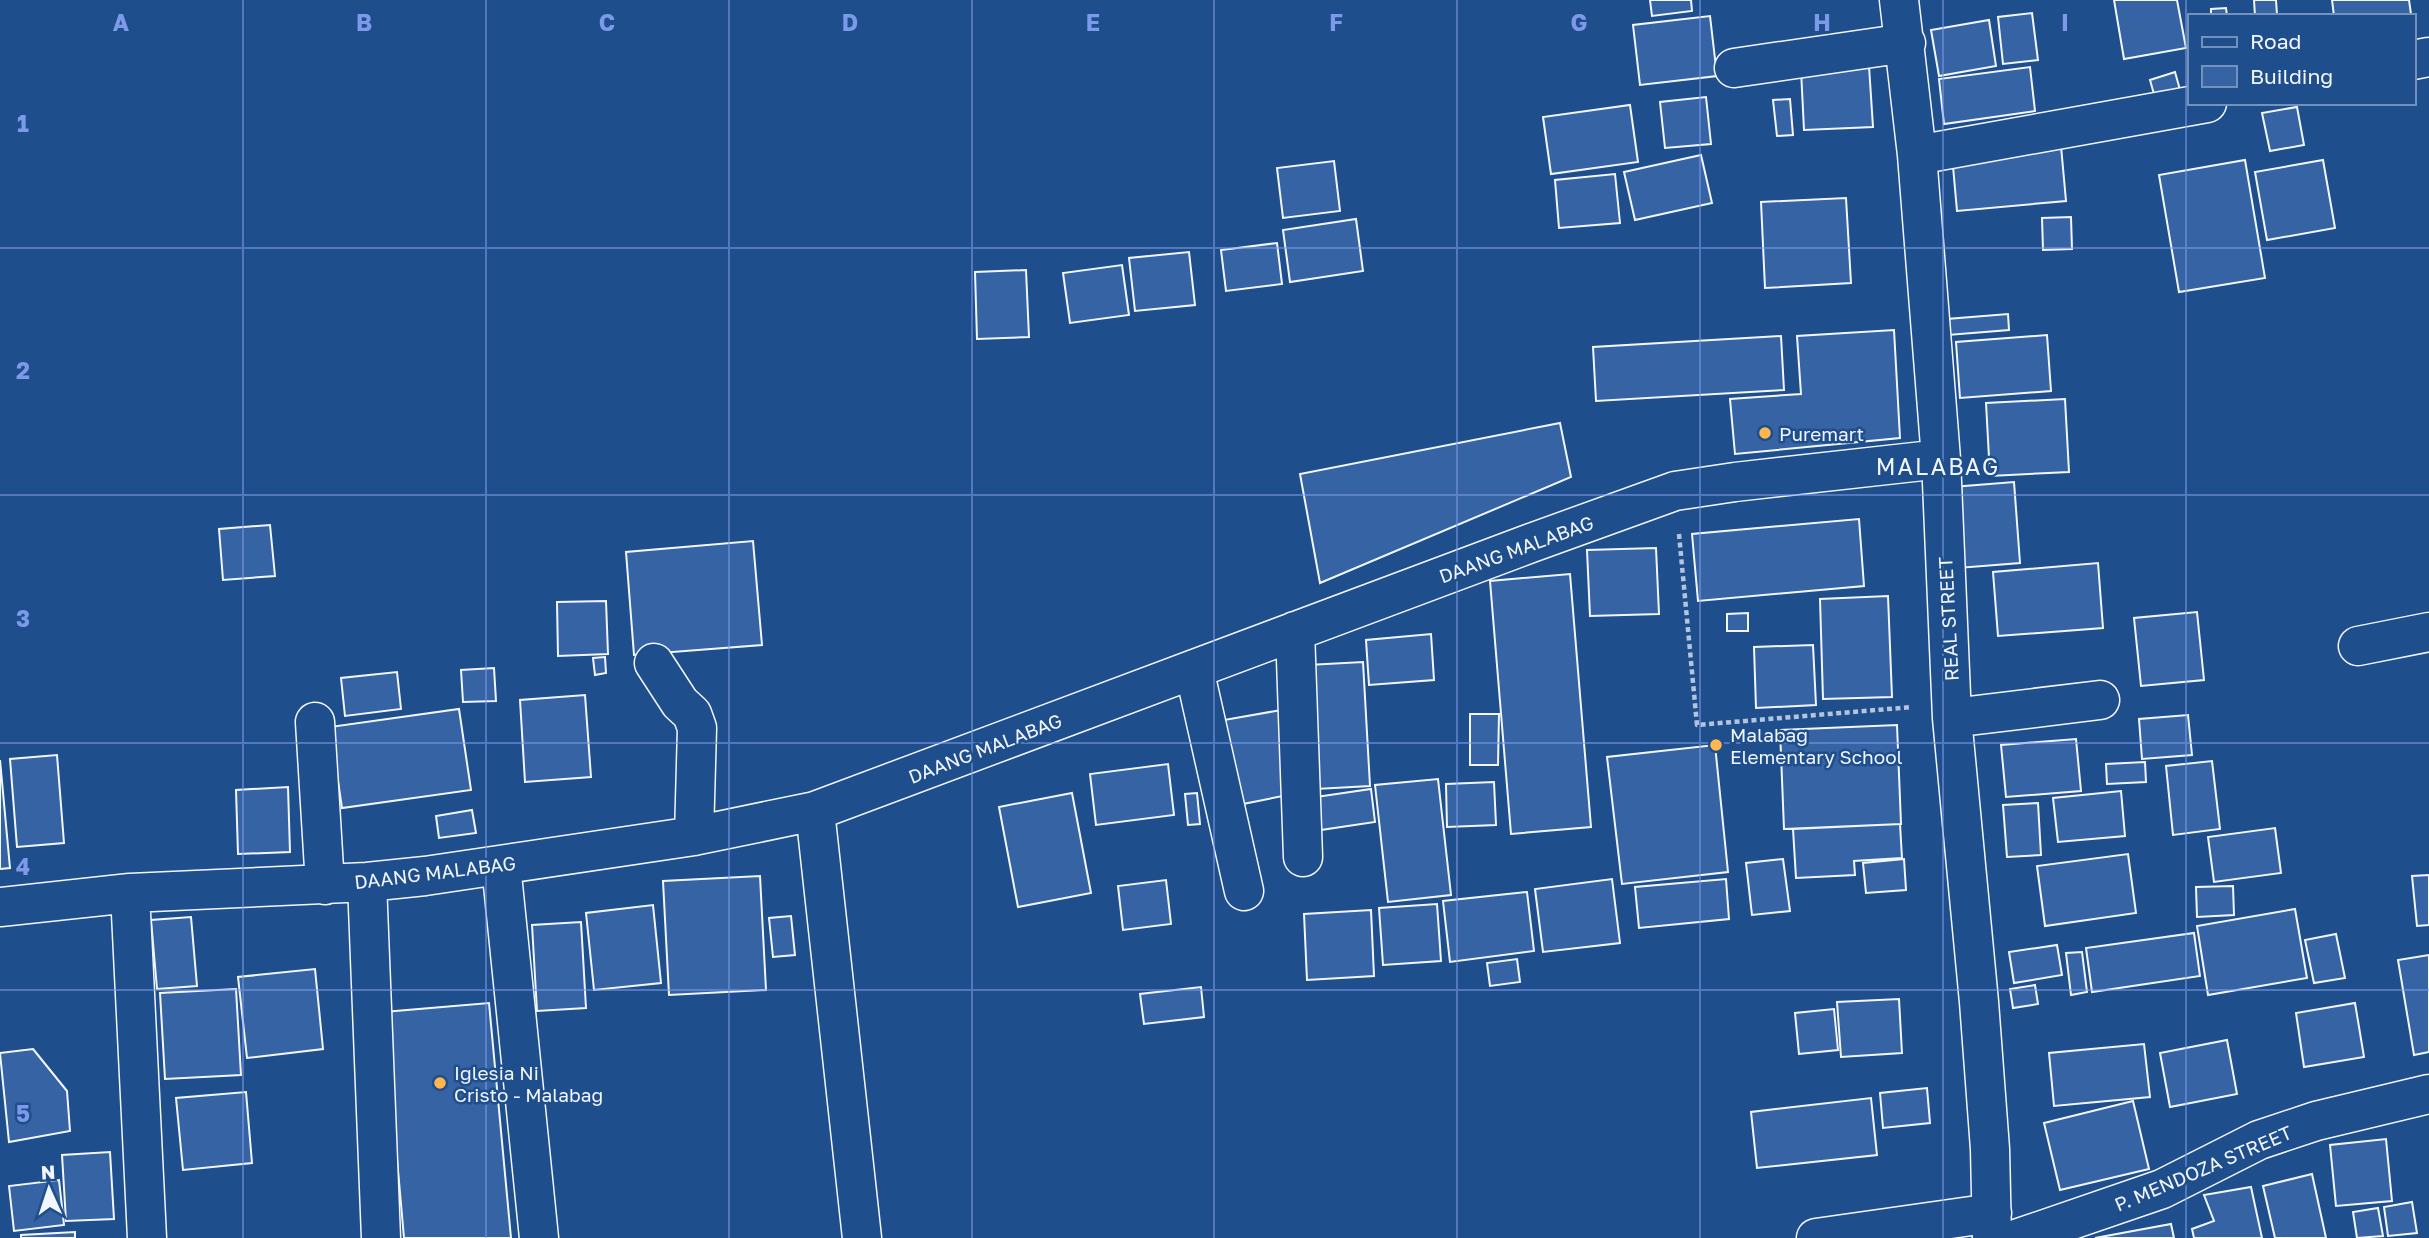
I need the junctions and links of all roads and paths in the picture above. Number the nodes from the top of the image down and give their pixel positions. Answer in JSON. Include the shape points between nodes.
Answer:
{"nodes":[{"id":1,"x":1899,"y":0,"type":"edge"},
{"id":2,"x":1906,"y":43,"type":"junction"},
{"id":3,"x":1734,"y":68,"type":"dead end"},
{"id":4,"x":2196,"y":105,"type":"edge"},
{"id":5,"x":1917,"y":155,"type":"junction"},
{"id":6,"x":1941,"y":459,"type":"junction"},
{"id":7,"x":1675,"y":491,"type":"junction"},
{"id":8,"x":1295,"y":631,"type":"junction"},
{"id":9,"x":2429,"y":632,"type":"edge"},
{"id":10,"x":2358,"y":646,"type":"dead end"},
{"id":11,"x":654,"y":663,"type":"dead end"},
{"id":12,"x":1194,"y":669,"type":"junction"},
{"id":13,"x":2100,"y":700,"type":"dead end"},
{"id":14,"x":1952,"y":711,"type":"junction"},
{"id":15,"x":315,"y":722,"type":"dead end"},
{"id":16,"x":815,"y":811,"type":"junction"},
{"id":17,"x":694,"y":836,"type":"junction"},
{"id":18,"x":1303,"y":857,"type":"dead end"},
{"id":19,"x":501,"y":864,"type":"junction"},
{"id":20,"x":367,"y":882,"type":"junction"},
{"id":21,"x":325,"y":885,"type":"junction"},
{"id":22,"x":1244,"y":891,"type":"dead end"},
{"id":23,"x":130,"y":893,"type":"junction"},
{"id":24,"x":0,"y":907,"type":"edge"},
{"id":25,"x":2429,"y":1094,"type":"edge"},
{"id":26,"x":2001,"y":1230,"type":"edge"},
{"id":27,"x":147,"y":1238,"type":"edge"},
{"id":28,"x":381,"y":1238,"type":"edge"},
{"id":29,"x":539,"y":1238,"type":"edge"},
{"id":30,"x":862,"y":1238,"type":"edge"},
{"id":31,"x":1816,"y":1238,"type":"edge"}],
"edges":[{"from":1,"to":2,"type":"street","name":"REAL STREET"},
{"from":2,"to":3,"type":"street"},
{"from":2,"to":5,"type":"street","name":"REAL STREET"},
{"from":4,"to":5,"type":"street"},
{"from":5,"to":6,"type":"street","name":"REAL STREET"},
{"from":6,"to":7,"type":"street","name":"DAANG MALABAG"},
{"from":6,"to":14,"type":"street","name":"REAL STREET"},
{"from":7,"to":8,"type":"street","name":"DAANG MALABAG"},
{"from":7,"to":14,"type":"path","via":[[1697,725]]},
{"from":8,"to":12,"type":"street","name":"DAANG MALABAG"},
{"from":8,"to":18,"type":"street"},
{"from":9,"to":10,"type":"street"},
{"from":11,"to":17,"type":"street","via":[[692,714],[697,728]]},
{"from":12,"to":16,"type":"street","name":"DAANG MALABAG"},
{"from":12,"to":22,"type":"street"},
{"from":13,"to":14,"type":"street"},
{"from":14,"to":26,"type":"street","name":"REAL STREET"},
{"from":15,"to":21,"type":"street"},
{"from":16,"to":17,"type":"street","name":"DAANG MALABAG"},
{"from":16,"to":30,"type":"street"},
{"from":17,"to":19,"type":"street","name":"DAANG MALABAG"},
{"from":19,"to":20,"type":"street","name":"DAANG MALABAG"},
{"from":19,"to":29,"type":"street"},
{"from":20,"to":21,"type":"street","name":"DAANG MALABAG"},
{"from":20,"to":28,"type":"street"},
{"from":21,"to":23,"type":"street","name":"DAANG MALABAG"},
{"from":23,"to":24,"type":"street","name":"DAANG MALABAG"},
{"from":23,"to":27,"type":"street"},
{"from":25,"to":26,"type":"street","name":"P. MENDOZA STREET","via":[[2259,1140],[2162,1189]]},
{"from":26,"to":31,"type":"street","name":"P. MENDOZA STREET"}]}
